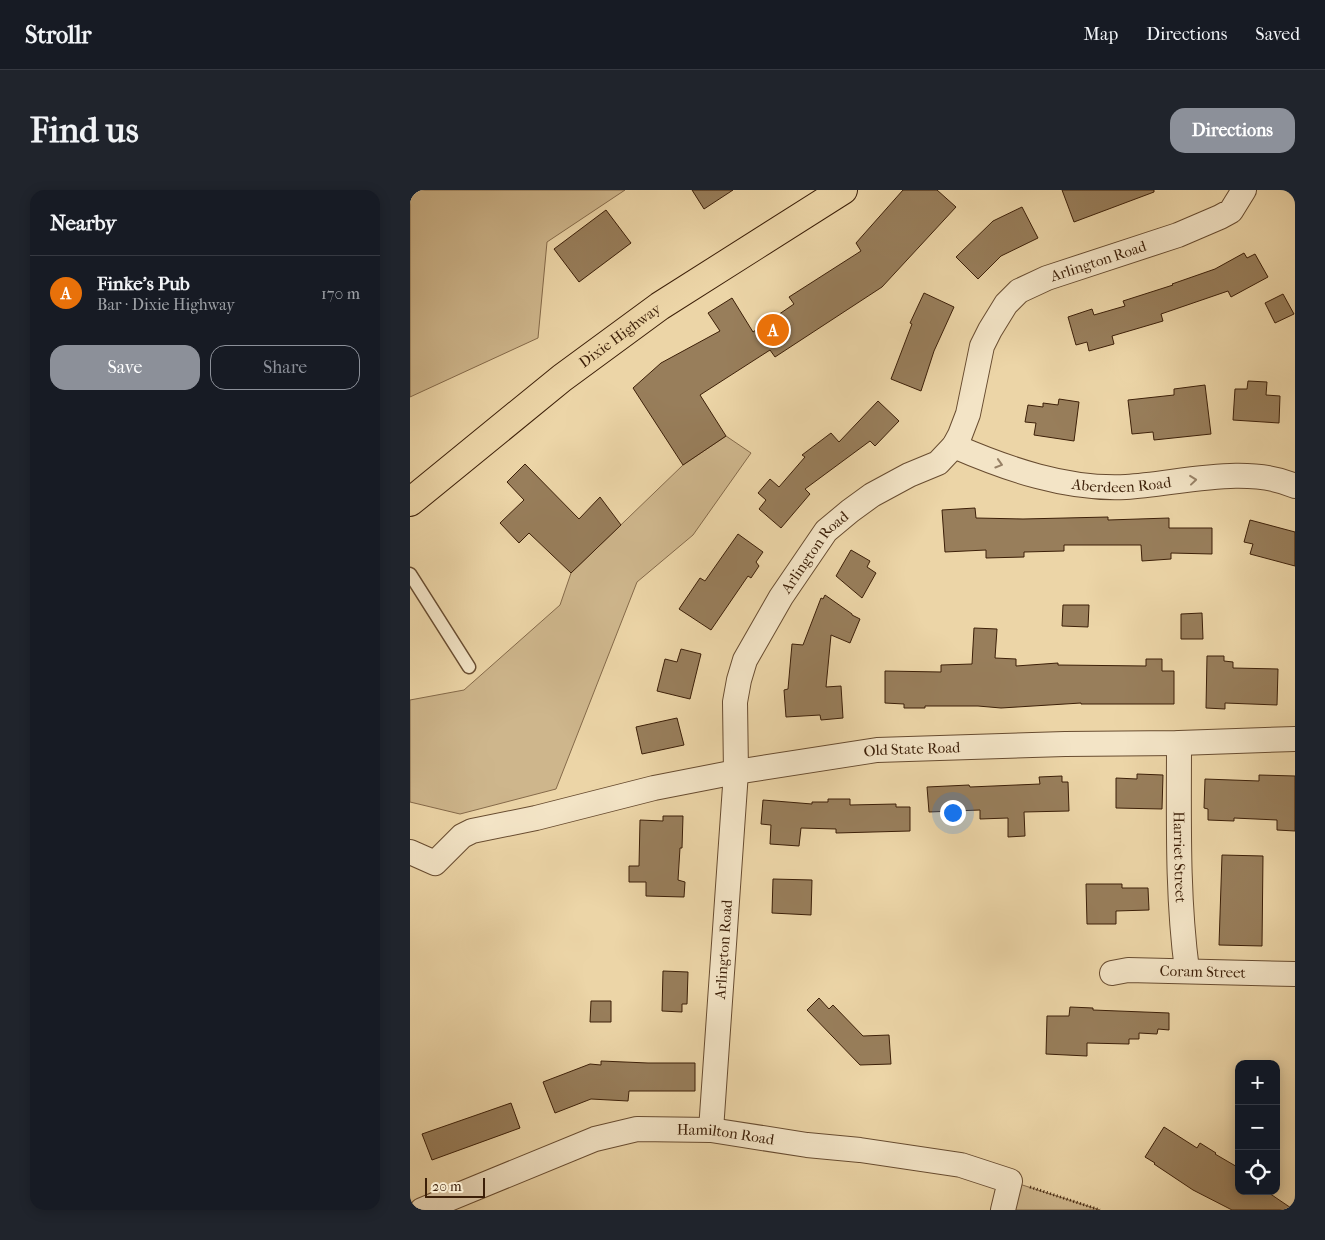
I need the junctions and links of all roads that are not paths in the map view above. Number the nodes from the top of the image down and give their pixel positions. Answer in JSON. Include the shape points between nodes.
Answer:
{"nodes":[{"id":1,"x":843,"y":190,"type":"edge"},
{"id":2,"x":1244,"y":190,"type":"edge"},
{"id":3,"x":954,"y":446,"type":"junction"},
{"id":4,"x":1295,"y":486,"type":"edge"},
{"id":5,"x":410,"y":502,"type":"edge"},
{"id":6,"x":410,"y":574,"type":"edge"},
{"id":7,"x":469,"y":667,"type":"dead end"},
{"id":8,"x":1295,"y":739,"type":"edge"},
{"id":9,"x":1179,"y":743,"type":"junction"},
{"id":10,"x":736,"y":772,"type":"junction"},
{"id":11,"x":410,"y":852,"type":"edge"},
{"id":12,"x":1187,"y":970,"type":"junction"},
{"id":13,"x":1112,"y":973,"type":"dead end"},
{"id":14,"x":1295,"y":974,"type":"edge"},
{"id":15,"x":711,"y":1130,"type":"junction"},
{"id":16,"x":422,"y":1210,"type":"edge"},
{"id":17,"x":1004,"y":1210,"type":"edge"}],
"edges":[{"from":1,"to":5,"type":"main road","name":"Dixie Highway","via":[[660,306],[562,378]]},
{"from":2,"to":3,"type":"street","name":"Arlington Road","via":[[1231,211],[1220,217],[1178,235],[1047,278],[1019,291],[1006,304],[982,346],[968,414]]},
{"from":3,"to":4,"type":"street","name":"Aberdeen Road","one_way":true,"via":[[996,464],[1044,478],[1095,486],[1125,487],[1239,475]]},
{"from":3,"to":10,"type":"street","name":"Arlington Road","via":[[938,463],[872,495],[850,510],[826,531],[781,597],[745,660],[739,680],[735,702]]},
{"from":6,"to":7,"type":"lane"},
{"from":8,"to":9,"type":"street","name":"Old State Road"},
{"from":9,"to":10,"type":"street","name":"Old State Road","via":[[877,750]]},
{"from":9,"to":12,"type":"street","name":"Harriet Street","via":[[1182,932]]},
{"from":10,"to":11,"type":"street","name":"Old State Road","via":[[472,831],[462,836],[436,863]]},
{"from":10,"to":15,"type":"street","name":"Arlington Road"},
{"from":12,"to":13,"type":"street","name":"Coram Street"},
{"from":12,"to":14,"type":"street","name":"Coram Street"},
{"from":15,"to":16,"type":"street","name":"Hamilton Road","via":[[637,1129],[595,1140]]},
{"from":15,"to":17,"type":"street","name":"Hamilton Road","via":[[962,1165],[1010,1181]]}]}
